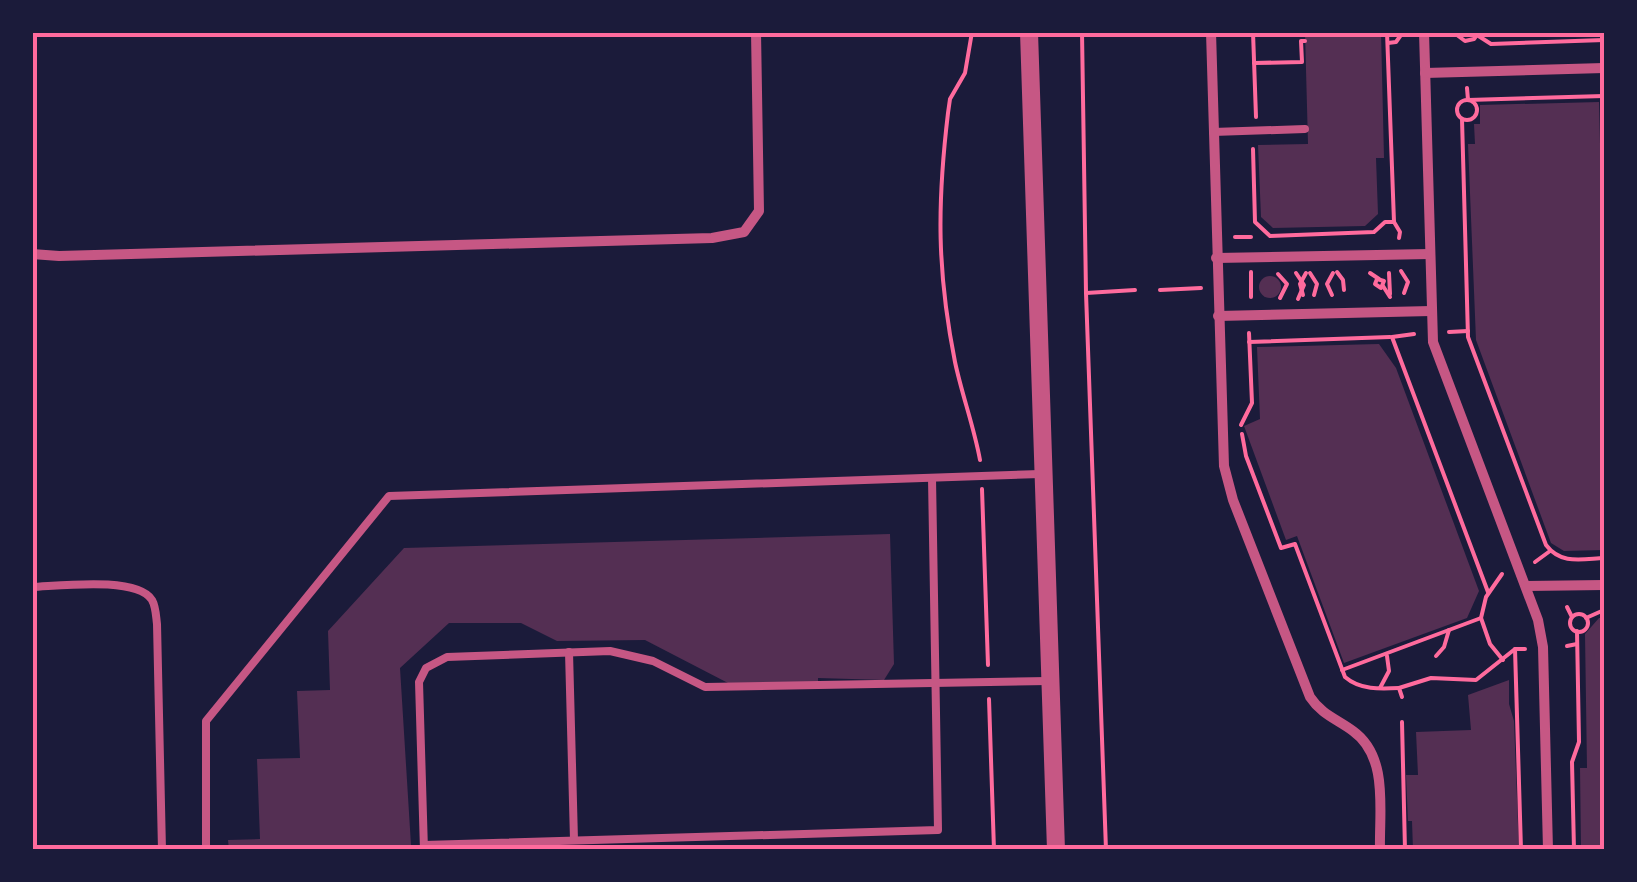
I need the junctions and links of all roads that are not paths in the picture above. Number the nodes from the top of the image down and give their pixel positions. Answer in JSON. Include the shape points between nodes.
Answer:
{"nodes":[{"id":1,"x":756,"y":32,"type":"edge"},
{"id":2,"x":1029,"y":32,"type":"edge"},
{"id":3,"x":1211,"y":32,"type":"edge"},
{"id":4,"x":1424,"y":32,"type":"edge"},
{"id":5,"x":1604,"y":68,"type":"edge"},
{"id":6,"x":1425,"y":73,"type":"junction"},
{"id":7,"x":1305,"y":129,"type":"dead end"},
{"id":8,"x":1213,"y":132,"type":"junction"},
{"id":9,"x":32,"y":254,"type":"edge"},
{"id":10,"x":1430,"y":254,"type":"junction"},
{"id":11,"x":1216,"y":258,"type":"junction"},
{"id":12,"x":1431,"y":311,"type":"junction"},
{"id":13,"x":1218,"y":316,"type":"junction"},
{"id":14,"x":1045,"y":474,"type":"junction"},
{"id":15,"x":932,"y":478,"type":"junction"},
{"id":16,"x":1604,"y":585,"type":"edge"},
{"id":17,"x":1526,"y":586,"type":"junction"},
{"id":18,"x":32,"y":587,"type":"edge"},
{"id":19,"x":568,"y":652,"type":"junction"},
{"id":20,"x":1051,"y":681,"type":"junction"},
{"id":21,"x":935,"y":684,"type":"junction"},
{"id":22,"x":574,"y":840,"type":"junction"},
{"id":23,"x":621,"y":844,"type":"edge"},
{"id":24,"x":424,"y":847,"type":"edge"},
{"id":25,"x":162,"y":850,"type":"edge"},
{"id":26,"x":206,"y":850,"type":"edge"},
{"id":27,"x":1056,"y":850,"type":"edge"},
{"id":28,"x":1380,"y":850,"type":"edge"},
{"id":29,"x":1548,"y":850,"type":"edge"}],
"edges":[{"from":1,"to":9,"type":"street","via":[[759,211],[744,232],[712,238]]},
{"from":2,"to":14,"type":"street"},
{"from":3,"to":8,"type":"street"},
{"from":4,"to":6,"type":"street"},
{"from":5,"to":6,"type":"street"},
{"from":6,"to":10,"type":"street"},
{"from":7,"to":8,"type":"lane"},
{"from":8,"to":11,"type":"street"},
{"from":10,"to":11,"type":"street"},
{"from":10,"to":12,"type":"street"},
{"from":11,"to":13,"type":"street"},
{"from":12,"to":13,"type":"street"},
{"from":12,"to":17,"type":"street","via":[[1436,349]]},
{"from":13,"to":28,"type":"street","via":[[1221,450],[1228,483],[1310,698],[1374,754]]},
{"from":14,"to":15,"type":"lane"},
{"from":14,"to":20,"type":"street"},
{"from":15,"to":21,"type":"lane"},
{"from":15,"to":26,"type":"lane","via":[[389,496],[206,721]]},
{"from":16,"to":17,"type":"street"},
{"from":17,"to":29,"type":"street","via":[[1543,647]]},
{"from":18,"to":25,"type":"lane","via":[[127,586],[152,600]]},
{"from":19,"to":21,"type":"lane","via":[[610,651],[653,661],[704,687]]},
{"from":19,"to":22,"type":"lane"},
{"from":19,"to":24,"type":"lane","via":[[447,657],[426,668],[419,682]]},
{"from":20,"to":21,"type":"lane"},
{"from":20,"to":27,"type":"street"},
{"from":21,"to":23,"type":"lane","via":[[938,830]]},
{"from":22,"to":23,"type":"lane"},
{"from":22,"to":24,"type":"lane"}]}
